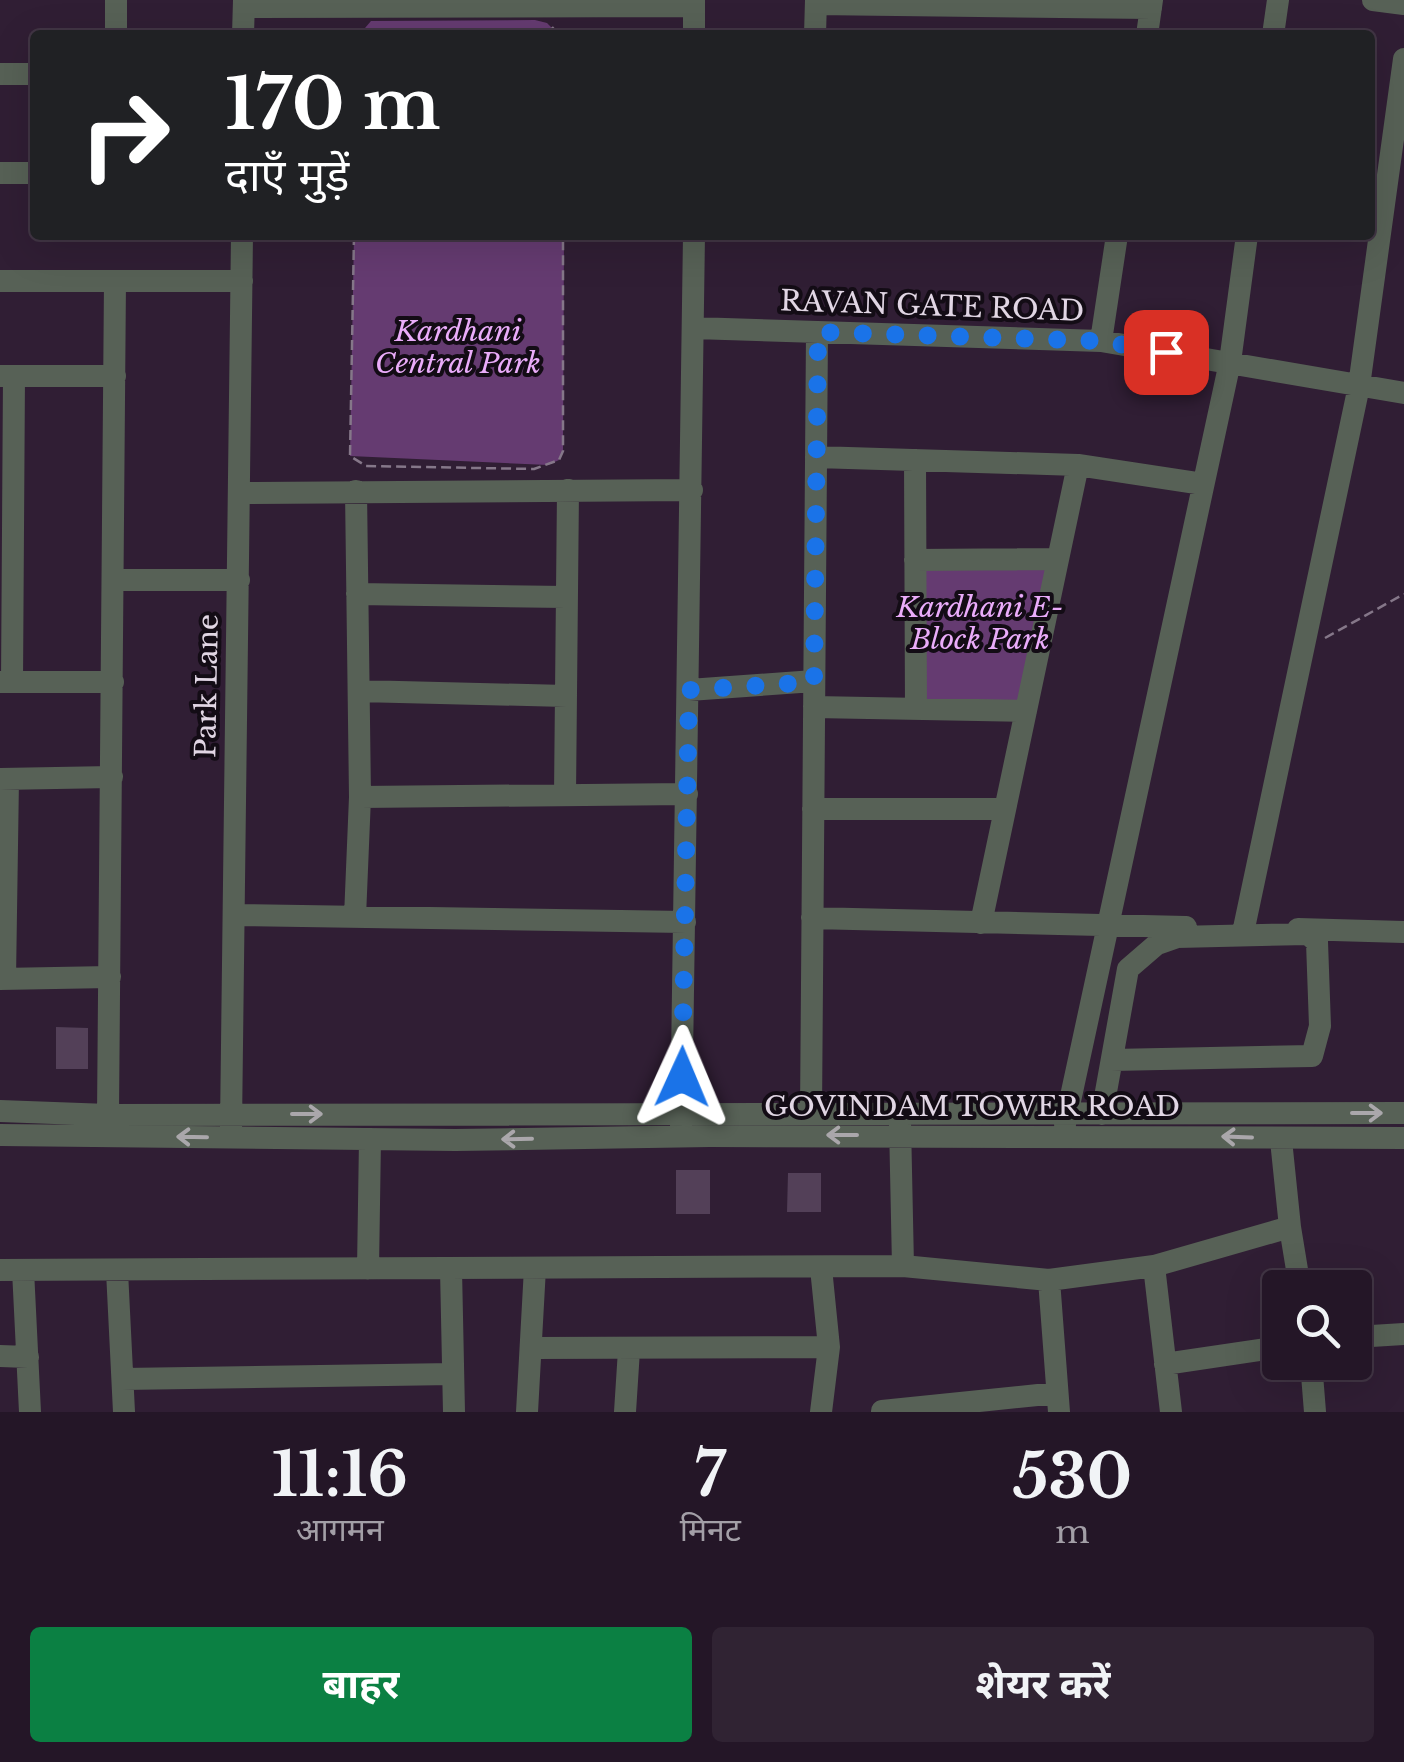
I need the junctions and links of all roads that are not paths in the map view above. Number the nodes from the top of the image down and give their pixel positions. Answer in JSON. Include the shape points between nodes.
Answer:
{"nodes":[{"id":1,"x":116,"y":0,"type":"edge"},
{"id":2,"x":1278,"y":0,"type":"edge"},
{"id":3,"x":1373,"y":0,"type":"edge"},
{"id":4,"x":816,"y":2,"type":"edge"},
{"id":5,"x":921,"y":2,"type":"edge"},
{"id":6,"x":366,"y":3,"type":"edge"},
{"id":7,"x":577,"y":3,"type":"edge"},
{"id":8,"x":694,"y":3,"type":"edge"},
{"id":9,"x":1056,"y":3,"type":"edge"},
{"id":10,"x":244,"y":4,"type":"edge"},
{"id":11,"x":1151,"y":4,"type":"edge"},
{"id":12,"x":1404,"y":4,"type":"edge"},
{"id":13,"x":116,"y":30,"type":"edge"},
{"id":14,"x":243,"y":30,"type":"edge"},
{"id":15,"x":694,"y":30,"type":"edge"},
{"id":16,"x":816,"y":30,"type":"edge"},
{"id":17,"x":1147,"y":30,"type":"edge"},
{"id":18,"x":1274,"y":30,"type":"edge"},
{"id":19,"x":1404,"y":59,"type":"edge"},
{"id":20,"x":0,"y":74,"type":"edge"},
{"id":21,"x":30,"y":74,"type":"edge"},
{"id":22,"x":0,"y":172,"type":"edge"},
{"id":23,"x":30,"y":173,"type":"edge"},
{"id":24,"x":242,"y":240,"type":"edge"},
{"id":25,"x":694,"y":240,"type":"edge"},
{"id":26,"x":1116,"y":240,"type":"edge"},
{"id":27,"x":1245,"y":240,"type":"edge"},
{"id":28,"x":0,"y":281,"type":"edge"},
{"id":29,"x":114,"y":281,"type":"junction"},
{"id":30,"x":242,"y":281,"type":"junction"},
{"id":31,"x":694,"y":328,"type":"junction"},
{"id":32,"x":818,"y":332,"type":"junction"},
{"id":33,"x":1101,"y":341,"type":"junction"},
{"id":34,"x":1230,"y":362,"type":"junction"},
{"id":35,"x":7,"y":376,"type":"edge"},
{"id":36,"x":115,"y":376,"type":"junction"},
{"id":37,"x":1359,"y":386,"type":"junction"},
{"id":38,"x":1404,"y":393,"type":"edge"},
{"id":39,"x":816,"y":457,"type":"junction"},
{"id":40,"x":915,"y":460,"type":"junction"},
{"id":41,"x":1078,"y":465,"type":"junction"},
{"id":42,"x":6,"y":475,"type":"edge"},
{"id":43,"x":1203,"y":484,"type":"junction"},
{"id":44,"x":568,"y":490,"type":"junction"},
{"id":45,"x":692,"y":490,"type":"junction"},
{"id":46,"x":356,"y":491,"type":"junction"},
{"id":47,"x":240,"y":493,"type":"junction"},
{"id":48,"x":1058,"y":559,"type":"junction"},
{"id":49,"x":916,"y":560,"type":"junction"},
{"id":50,"x":114,"y":580,"type":"junction"},
{"id":51,"x":239,"y":580,"type":"junction"},
{"id":52,"x":358,"y":594,"type":"junction"},
{"id":53,"x":566,"y":597,"type":"junction"},
{"id":54,"x":6,"y":682,"type":"edge"},
{"id":55,"x":113,"y":682,"type":"junction"},
{"id":56,"x":814,"y":682,"type":"junction"},
{"id":57,"x":689,"y":690,"type":"junction"},
{"id":58,"x":359,"y":691,"type":"junction"},
{"id":59,"x":566,"y":696,"type":"junction"},
{"id":60,"x":814,"y":706,"type":"junction"},
{"id":61,"x":916,"y":709,"type":"junction"},
{"id":62,"x":1026,"y":711,"type":"junction"},
{"id":63,"x":112,"y":777,"type":"junction"},
{"id":64,"x":4,"y":779,"type":"edge"},
{"id":65,"x":687,"y":794,"type":"junction"},
{"id":66,"x":565,"y":795,"type":"junction"},
{"id":67,"x":360,"y":796,"type":"junction"},
{"id":68,"x":1005,"y":808,"type":"junction"},
{"id":69,"x":813,"y":809,"type":"junction"},
{"id":70,"x":4,"y":872,"type":"edge"},
{"id":71,"x":234,"y":914,"type":"junction"},
{"id":72,"x":355,"y":916,"type":"junction"},
{"id":73,"x":812,"y":918,"type":"junction"},
{"id":74,"x":685,"y":922,"type":"junction"},
{"id":75,"x":981,"y":923,"type":"junction"},
{"id":76,"x":1108,"y":927,"type":"junction"},
{"id":77,"x":1244,"y":928,"type":"junction"},
{"id":78,"x":1404,"y":932,"type":"edge"},
{"id":79,"x":110,"y":977,"type":"junction"},
{"id":80,"x":2,"y":979,"type":"edge"},
{"id":81,"x":1112,"y":1060,"type":"junction"},
{"id":82,"x":0,"y":1111,"type":"edge"},
{"id":83,"x":812,"y":1113,"type":"junction"},
{"id":84,"x":1068,"y":1113,"type":"junction"},
{"id":85,"x":1404,"y":1113,"type":"edge"},
{"id":86,"x":1102,"y":1114,"type":"junction"},
{"id":87,"x":108,"y":1115,"type":"junction"},
{"id":88,"x":681,"y":1125,"type":"junction"},
{"id":89,"x":900,"y":1125,"type":"junction"},
{"id":90,"x":231,"y":1126,"type":"junction"},
{"id":91,"x":0,"y":1135,"type":"edge"},
{"id":92,"x":1061,"y":1137,"type":"junction"},
{"id":93,"x":1404,"y":1138,"type":"edge"},
{"id":94,"x":370,"y":1139,"type":"junction"},
{"id":95,"x":1281,"y":1140,"type":"junction"},
{"id":96,"x":1290,"y":1227,"type":"junction"},
{"id":97,"x":903,"y":1266,"type":"junction"},
{"id":98,"x":1154,"y":1266,"type":"junction"},
{"id":99,"x":535,"y":1268,"type":"junction"},
{"id":100,"x":821,"y":1268,"type":"junction"},
{"id":101,"x":451,"y":1269,"type":"junction"},
{"id":102,"x":12,"y":1270,"type":"edge"},
{"id":103,"x":368,"y":1270,"type":"junction"},
{"id":104,"x":1297,"y":1270,"type":"edge"},
{"id":105,"x":117,"y":1271,"type":"junction"},
{"id":106,"x":1049,"y":1280,"type":"junction"},
{"id":107,"x":1404,"y":1334,"type":"edge"},
{"id":108,"x":1372,"y":1337,"type":"edge"},
{"id":109,"x":830,"y":1347,"type":"junction"},
{"id":110,"x":532,"y":1348,"type":"junction"},
{"id":111,"x":630,"y":1350,"type":"junction"},
{"id":112,"x":1262,"y":1350,"type":"edge"},
{"id":113,"x":0,"y":1356,"type":"edge"},
{"id":114,"x":28,"y":1357,"type":"junction"},
{"id":115,"x":1165,"y":1364,"type":"junction"},
{"id":116,"x":454,"y":1374,"type":"junction"},
{"id":117,"x":122,"y":1379,"type":"junction"},
{"id":118,"x":1313,"y":1380,"type":"edge"},
{"id":119,"x":1058,"y":1402,"type":"edge"},
{"id":120,"x":882,"y":1411,"type":"edge"},
{"id":121,"x":30,"y":1412,"type":"edge"},
{"id":122,"x":124,"y":1412,"type":"edge"},
{"id":123,"x":454,"y":1412,"type":"edge"},
{"id":124,"x":527,"y":1412,"type":"edge"},
{"id":125,"x":625,"y":1412,"type":"edge"},
{"id":126,"x":821,"y":1412,"type":"edge"},
{"id":127,"x":1171,"y":1412,"type":"edge"},
{"id":128,"x":1315,"y":1412,"type":"edge"}],
"edges":[{"from":1,"to":13,"type":"street"},
{"from":2,"to":18,"type":"street"},
{"from":3,"to":12,"type":"street"},
{"from":4,"to":5,"type":"street"},
{"from":4,"to":16,"type":"street"},
{"from":5,"to":9,"type":"street"},
{"from":6,"to":7,"type":"street","via":[[415,14]]},
{"from":6,"to":10,"type":"street"},
{"from":7,"to":8,"type":"street"},
{"from":8,"to":15,"type":"street"},
{"from":9,"to":11,"type":"street"},
{"from":10,"to":14,"type":"street"},
{"from":11,"to":17,"type":"street"},
{"from":19,"to":37,"type":"street"},
{"from":20,"to":21,"type":"street"},
{"from":22,"to":23,"type":"street"},
{"from":24,"to":30,"type":"street","name":"Park Lane"},
{"from":25,"to":31,"type":"street"},
{"from":26,"to":33,"type":"street"},
{"from":27,"to":34,"type":"street"},
{"from":28,"to":29,"type":"street"},
{"from":29,"to":30,"type":"street"},
{"from":29,"to":36,"type":"street"},
{"from":30,"to":47,"type":"street","name":"Park Lane"},
{"from":31,"to":32,"type":"street","name":"RAVAN GATE ROAD"},
{"from":31,"to":45,"type":"street"},
{"from":32,"to":33,"type":"street","name":"RAVAN GATE ROAD"},
{"from":32,"to":39,"type":"street"},
{"from":33,"to":34,"type":"street","name":"RAVAN GATE ROAD"},
{"from":34,"to":37,"type":"street","name":"RAVAN GATE ROAD"},
{"from":34,"to":43,"type":"street"},
{"from":35,"to":36,"type":"street"},
{"from":35,"to":42,"type":"street"},
{"from":36,"to":50,"type":"street"},
{"from":37,"to":38,"type":"street","name":"RAVAN GATE ROAD"},
{"from":37,"to":77,"type":"street"},
{"from":39,"to":40,"type":"street"},
{"from":39,"to":56,"type":"street"},
{"from":40,"to":41,"type":"street"},
{"from":40,"to":49,"type":"street"},
{"from":41,"to":43,"type":"street"},
{"from":41,"to":48,"type":"street"},
{"from":42,"to":54,"type":"street"},
{"from":43,"to":76,"type":"street"},
{"from":44,"to":45,"type":"street"},
{"from":44,"to":46,"type":"street","via":[[495,479]]},
{"from":44,"to":53,"type":"street"},
{"from":45,"to":57,"type":"street"},
{"from":46,"to":47,"type":"street"},
{"from":46,"to":52,"type":"street"},
{"from":47,"to":51,"type":"street","name":"Park Lane"},
{"from":48,"to":49,"type":"street"},
{"from":48,"to":62,"type":"street"},
{"from":49,"to":61,"type":"street"},
{"from":50,"to":51,"type":"street"},
{"from":50,"to":55,"type":"street"},
{"from":51,"to":71,"type":"street","name":"Park Lane"},
{"from":52,"to":53,"type":"street"},
{"from":52,"to":58,"type":"street"},
{"from":53,"to":59,"type":"street"},
{"from":54,"to":55,"type":"street"},
{"from":55,"to":63,"type":"street"},
{"from":56,"to":57,"type":"street"},
{"from":56,"to":60,"type":"street"},
{"from":57,"to":65,"type":"street"},
{"from":58,"to":59,"type":"street"},
{"from":58,"to":67,"type":"street"},
{"from":59,"to":66,"type":"street"},
{"from":60,"to":61,"type":"street"},
{"from":60,"to":69,"type":"street"},
{"from":61,"to":62,"type":"street"},
{"from":62,"to":68,"type":"street"},
{"from":63,"to":64,"type":"street"},
{"from":63,"to":79,"type":"street"},
{"from":64,"to":70,"type":"street"},
{"from":65,"to":66,"type":"street"},
{"from":65,"to":74,"type":"street"},
{"from":66,"to":67,"type":"street"},
{"from":67,"to":72,"type":"street"},
{"from":68,"to":69,"type":"street"},
{"from":68,"to":75,"type":"street"},
{"from":69,"to":73,"type":"street"},
{"from":70,"to":80,"type":"street"},
{"from":71,"to":72,"type":"street"},
{"from":71,"to":90,"type":"street","name":"Park Lane"},
{"from":72,"to":74,"type":"street"},
{"from":73,"to":75,"type":"street"},
{"from":73,"to":83,"type":"street"},
{"from":74,"to":88,"type":"street"},
{"from":75,"to":76,"type":"street"},
{"from":76,"to":77,"type":"street"},
{"from":76,"to":84,"type":"street"},
{"from":77,"to":78,"type":"street"},
{"from":79,"to":80,"type":"street"},
{"from":79,"to":87,"type":"street"},
{"from":81,"to":81,"type":"street","via":[[1128,969],[1157,944],[1199,934],[1308,934],[1317,942],[1320,1026],[1312,1056]]},
{"from":81,"to":86,"type":"street"},
{"from":82,"to":87,"type":"street","name":"GOVINDAM TOWER ROAD"},
{"from":83,"to":88,"type":"street","name":"GOVINDAM TOWER ROAD"},
{"from":83,"to":89,"type":"street","name":"GOVINDAM TOWER ROAD"},
{"from":84,"to":86,"type":"street","name":"GOVINDAM TOWER ROAD"},
{"from":84,"to":89,"type":"street","name":"GOVINDAM TOWER ROAD"},
{"from":84,"to":92,"type":"street"},
{"from":86,"to":85,"type":"street","name":"GOVINDAM TOWER ROAD","one_way":true},
{"from":87,"to":90,"type":"street","name":"GOVINDAM TOWER ROAD"},
{"from":89,"to":88,"type":"street","name":"GOVINDAM TOWER ROAD","one_way":true},
{"from":90,"to":88,"type":"street","name":"GOVINDAM TOWER ROAD","one_way":true},
{"from":88,"to":94,"type":"street","name":"GOVINDAM TOWER ROAD","one_way":true},
{"from":89,"to":92,"type":"street","name":"GOVINDAM TOWER ROAD"},
{"from":89,"to":97,"type":"street"},
{"from":90,"to":91,"type":"street","name":"GOVINDAM TOWER ROAD","one_way":true},
{"from":90,"to":94,"type":"street","name":"GOVINDAM TOWER ROAD"},
{"from":95,"to":92,"type":"street","name":"GOVINDAM TOWER ROAD","one_way":true},
{"from":93,"to":95,"type":"street","name":"GOVINDAM TOWER ROAD"},
{"from":94,"to":103,"type":"street"},
{"from":95,"to":96,"type":"street"},
{"from":96,"to":98,"type":"street"},
{"from":96,"to":104,"type":"street"},
{"from":97,"to":100,"type":"street"},
{"from":97,"to":106,"type":"street"},
{"from":98,"to":106,"type":"street"},
{"from":98,"to":115,"type":"street"},
{"from":99,"to":100,"type":"street"},
{"from":99,"to":101,"type":"street"},
{"from":99,"to":110,"type":"street"},
{"from":100,"to":109,"type":"street"},
{"from":101,"to":103,"type":"street"},
{"from":101,"to":116,"type":"street"},
{"from":102,"to":105,"type":"street"},
{"from":102,"to":114,"type":"street"},
{"from":103,"to":105,"type":"street"},
{"from":105,"to":117,"type":"street"},
{"from":106,"to":119,"type":"street"},
{"from":107,"to":108,"type":"street"},
{"from":109,"to":111,"type":"street"},
{"from":109,"to":126,"type":"street"},
{"from":110,"to":111,"type":"street"},
{"from":110,"to":124,"type":"street"},
{"from":111,"to":125,"type":"street"},
{"from":112,"to":115,"type":"street"},
{"from":113,"to":114,"type":"street"},
{"from":114,"to":121,"type":"street"},
{"from":115,"to":127,"type":"street"},
{"from":116,"to":117,"type":"street"},
{"from":116,"to":123,"type":"street"},
{"from":117,"to":122,"type":"street"},
{"from":118,"to":128,"type":"street"},
{"from":119,"to":120,"type":"street"}]}
